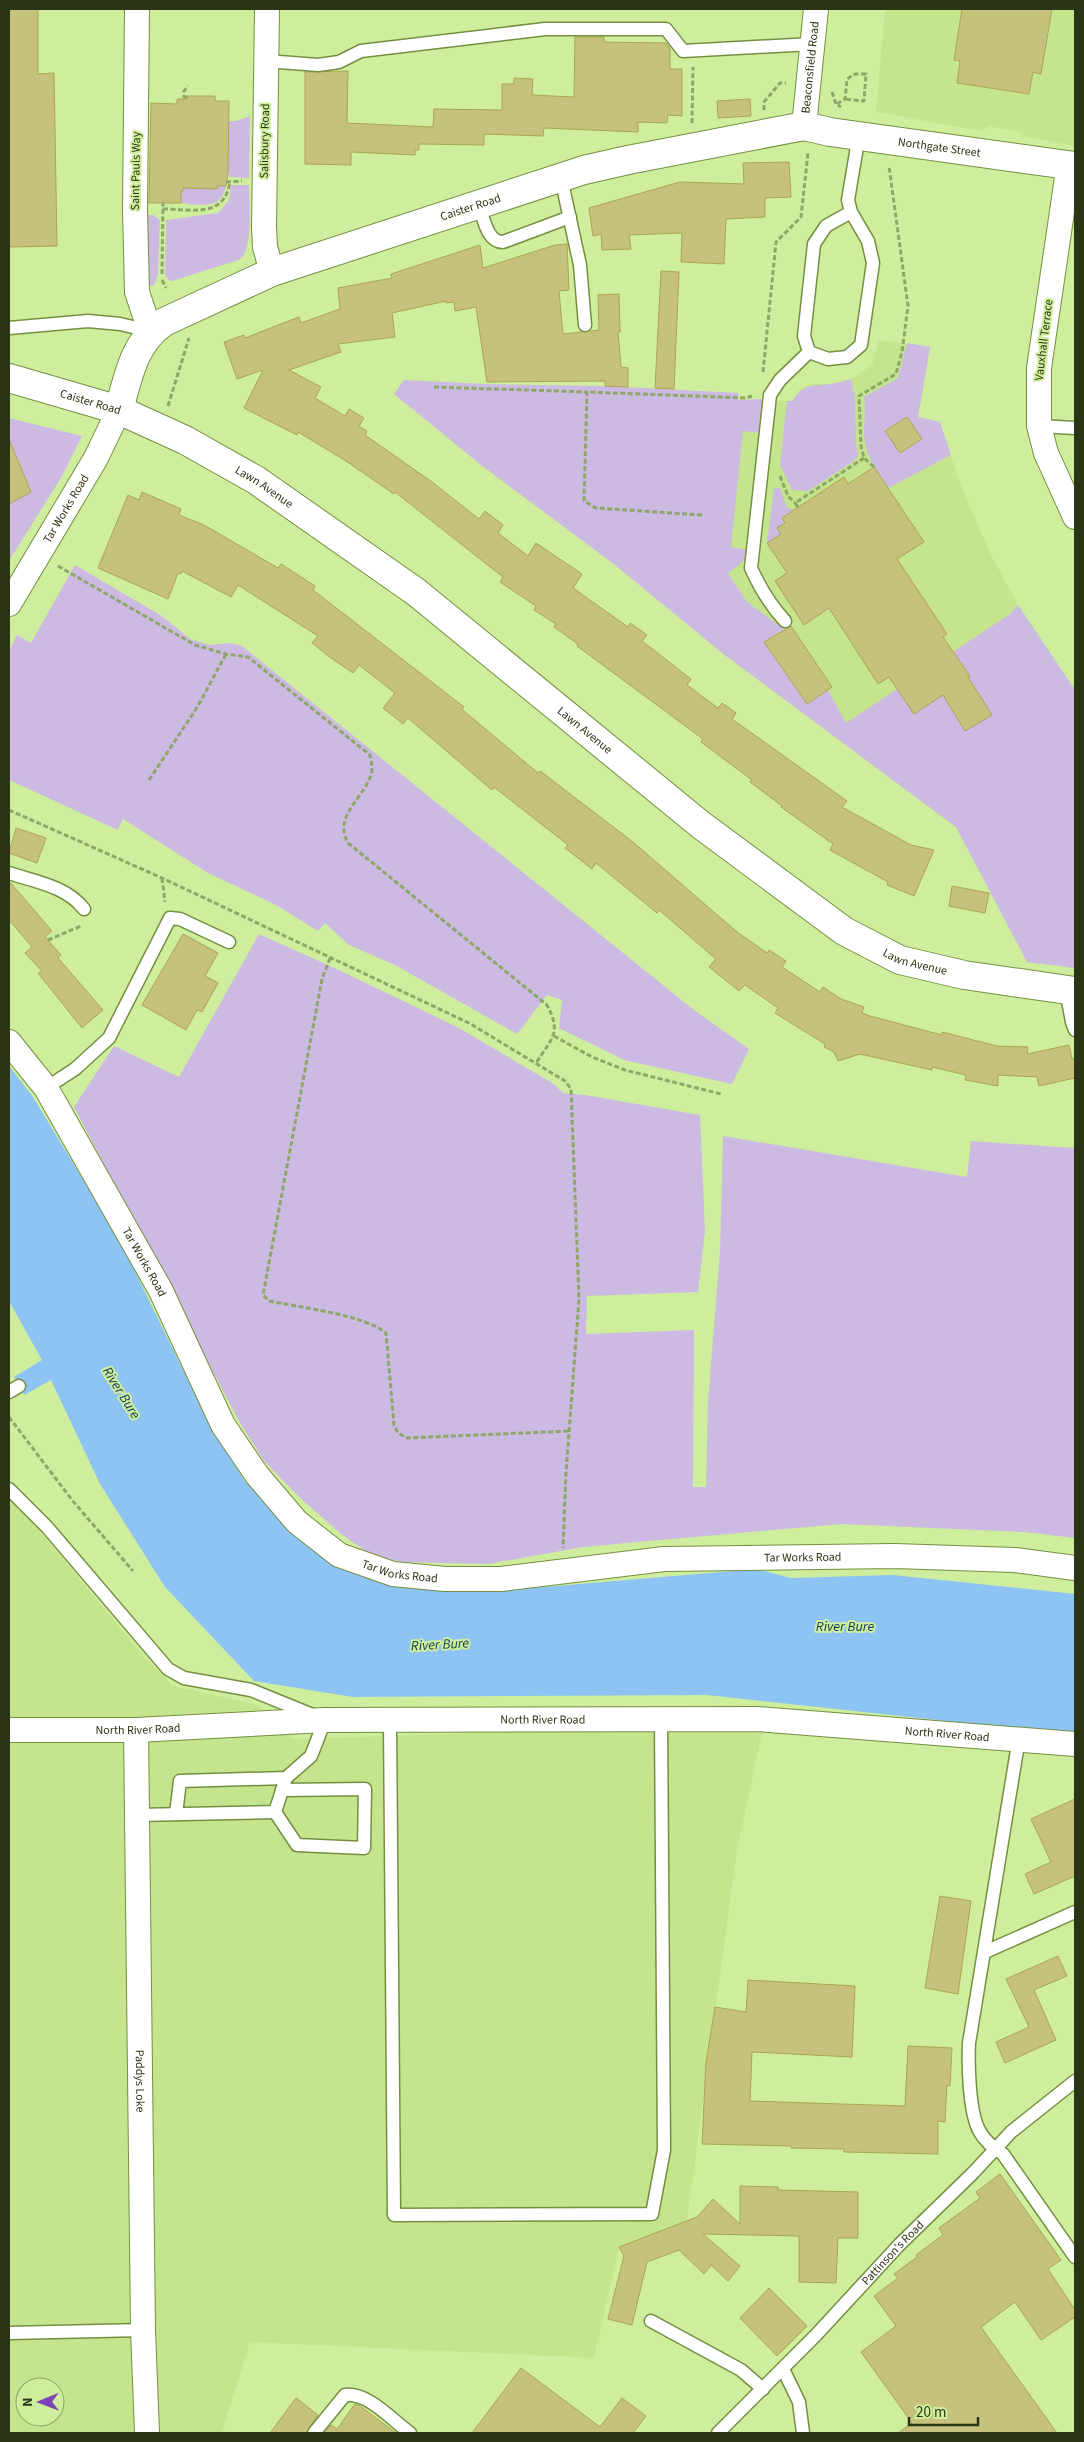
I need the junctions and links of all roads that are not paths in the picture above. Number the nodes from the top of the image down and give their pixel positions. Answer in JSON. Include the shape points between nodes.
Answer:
{"nodes":[{"id":1,"x":137,"y":9,"type":"edge"},
{"id":2,"x":267,"y":9,"type":"edge"},
{"id":3,"x":816,"y":9,"type":"edge"},
{"id":4,"x":812,"y":44,"type":"junction"},
{"id":5,"x":266,"y":61,"type":"junction"},
{"id":6,"x":807,"y":127,"type":"junction"},
{"id":7,"x":859,"y":135,"type":"junction"},
{"id":8,"x":1072,"y":165,"type":"edge"},
{"id":9,"x":561,"y":178,"type":"junction"},
{"id":10,"x":479,"y":206,"type":"junction"},
{"id":11,"x":851,"y":212,"type":"junction"},
{"id":12,"x":570,"y":217,"type":"junction"},
{"id":13,"x":272,"y":272,"type":"junction"},
{"id":14,"x":585,"y":325,"type":"dead end"},
{"id":15,"x":9,"y":328,"type":"edge"},
{"id":16,"x":150,"y":331,"type":"junction"},
{"id":17,"x":809,"y":352,"type":"junction"},
{"id":18,"x":9,"y":378,"type":"edge"},
{"id":19,"x":119,"y":410,"type":"junction"},
{"id":20,"x":1039,"y":426,"type":"junction"},
{"id":21,"x":1075,"y":428,"type":"edge"},
{"id":22,"x":1074,"y":513,"type":"edge"},
{"id":23,"x":9,"y":604,"type":"edge"},
{"id":24,"x":785,"y":621,"type":"dead end"},
{"id":25,"x":9,"y":873,"type":"edge"},
{"id":26,"x":84,"y":909,"type":"road end"},
{"id":27,"x":229,"y":942,"type":"dead end"},
{"id":28,"x":1071,"y":991,"type":"edge"},
{"id":29,"x":1075,"y":1030,"type":"edge"},
{"id":30,"x":9,"y":1042,"type":"edge"},
{"id":31,"x":46,"y":1088,"type":"junction"},
{"id":32,"x":9,"y":1489,"type":"edge"},
{"id":33,"x":1075,"y":1568,"type":"edge"},
{"id":34,"x":661,"y":1719,"type":"junction"},
{"id":35,"x":324,"y":1720,"type":"junction"},
{"id":36,"x":390,"y":1720,"type":"junction"},
{"id":37,"x":9,"y":1730,"type":"edge"},
{"id":38,"x":136,"y":1730,"type":"junction"},
{"id":39,"x":1019,"y":1738,"type":"junction"},
{"id":40,"x":1075,"y":1744,"type":"edge"},
{"id":41,"x":284,"y":1784,"type":"junction"},
{"id":42,"x":276,"y":1812,"type":"junction"},
{"id":43,"x":176,"y":1814,"type":"junction"},
{"id":44,"x":137,"y":1815,"type":"junction"},
{"id":45,"x":1075,"y":1912,"type":"edge"},
{"id":46,"x":985,"y":1952,"type":"junction"},
{"id":47,"x":1075,"y":2080,"type":"edge"},
{"id":48,"x":995,"y":2149,"type":"junction"},
{"id":49,"x":1075,"y":2257,"type":"edge"},
{"id":50,"x":650,"y":2321,"type":"dead end"},
{"id":51,"x":143,"y":2330,"type":"junction"},
{"id":52,"x":9,"y":2333,"type":"edge"},
{"id":53,"x":783,"y":2369,"type":"junction"},
{"id":54,"x":763,"y":2389,"type":"junction"},
{"id":55,"x":147,"y":2433,"type":"edge"},
{"id":56,"x":314,"y":2433,"type":"edge"},
{"id":57,"x":410,"y":2433,"type":"edge"},
{"id":58,"x":718,"y":2433,"type":"edge"},
{"id":59,"x":803,"y":2433,"type":"edge"}],
"edges":[{"from":1,"to":16,"type":"street","name":"Saint Pauls Way","via":[[137,292]]},
{"from":2,"to":5,"type":"street","name":"Salisbury Road"},
{"from":3,"to":4,"type":"street","name":"Beaconsfield Road"},
{"from":4,"to":5,"type":"lane","via":[[683,51],[666,29],[545,29],[361,51],[339,62],[318,65]]},
{"from":4,"to":6,"type":"street","name":"Beaconsfield Road"},
{"from":5,"to":13,"type":"street","name":"Salisbury Road","via":[[264,227],[265,247]]},
{"from":6,"to":7,"type":"main road","name":"Northgate Street"},
{"from":6,"to":9,"type":"main road","name":"Caister Road","via":[[628,160]]},
{"from":7,"to":8,"type":"main road","name":"Northgate Street"},
{"from":7,"to":11,"type":"lane","via":[[848,200]]},
{"from":8,"to":20,"type":"street","name":"Vauxhall Terrace","via":[[1039,368]]},
{"from":9,"to":10,"type":"main road","name":"Caister Road"},
{"from":9,"to":12,"type":"lane"},
{"from":10,"to":12,"type":"lane","via":[[491,237],[497,242]]},
{"from":10,"to":13,"type":"main road","name":"Caister Road"},
{"from":11,"to":17,"type":"lane","via":[[826,226],[814,244],[804,336]]},
{"from":11,"to":17,"type":"lane","via":[[868,241],[873,263],[861,345],[847,357],[828,359]]},
{"from":12,"to":14,"type":"lane","via":[[580,265]]},
{"from":13,"to":16,"type":"main road","name":"Caister Road","via":[[191,308]]},
{"from":15,"to":16,"type":"lane","via":[[88,320]]},
{"from":16,"to":19,"type":"main road","name":"Caister Road","via":[[129,372]]},
{"from":17,"to":24,"type":"lane","via":[[765,395],[762,469],[751,568],[772,607]]},
{"from":18,"to":19,"type":"main road","name":"Caister Road"},
{"from":19,"to":23,"type":"street","name":"Tar Works Road","via":[[96,458]]},
{"from":19,"to":28,"type":"main road","name":"Lawn Avenue","via":[[185,440],[256,480],[416,592],[701,825],[844,931],[900,960],[964,975]]},
{"from":20,"to":21,"type":"lane"},
{"from":20,"to":22,"type":"street","name":"Vauxhall Terrace","via":[[1046,454]]},
{"from":25,"to":26,"type":"lane","via":[[58,889],[74,897]]},
{"from":27,"to":31,"type":"lane","via":[[180,919],[170,918],[109,1038],[74,1069]]},
{"from":28,"to":29,"type":"lane"},
{"from":30,"to":31,"type":"street","name":"Tar Works Road"},
{"from":31,"to":33,"type":"street","name":"Tar Works Road","via":[[161,1290],[224,1425],[257,1475],[298,1522],[339,1555],[393,1574],[445,1579],[500,1579],[664,1559],[895,1556],[1015,1560]]},
{"from":32,"to":35,"type":"lane","via":[[48,1527],[168,1669],[184,1678],[251,1690]]},
{"from":34,"to":36,"type":"street","name":"North River Road"},
{"from":34,"to":36,"type":"lane","via":[[664,2150],[652,2214],[394,2215]]},
{"from":34,"to":39,"type":"street","name":"North River Road","via":[[757,1719]]},
{"from":35,"to":36,"type":"street","name":"North River Road"},
{"from":35,"to":38,"type":"street","name":"North River Road"},
{"from":35,"to":41,"type":"lane","via":[[311,1756]]},
{"from":37,"to":38,"type":"street","name":"North River Road"},
{"from":38,"to":44,"type":"street","name":"Paddys Loke"},
{"from":39,"to":40,"type":"street","name":"North River Road"},
{"from":39,"to":46,"type":"lane"},
{"from":41,"to":42,"type":"lane"},
{"from":41,"to":42,"type":"lane","via":[[365,1789],[364,1848],[297,1844]]},
{"from":41,"to":43,"type":"lane","via":[[180,1781]]},
{"from":42,"to":43,"type":"lane"},
{"from":43,"to":44,"type":"lane"},
{"from":44,"to":51,"type":"street","name":"Paddys Loke"},
{"from":45,"to":46,"type":"lane"},
{"from":46,"to":48,"type":"lane","via":[[969,2043],[970,2086],[980,2132]]},
{"from":47,"to":48,"type":"lane","name":"Pattinson's Road"},
{"from":48,"to":49,"type":"lane","via":[[1003,2154]]},
{"from":48,"to":53,"type":"lane","name":"Pattinson's Road"},
{"from":50,"to":54,"type":"lane","via":[[741,2370]]},
{"from":51,"to":52,"type":"lane"},
{"from":51,"to":55,"type":"street","name":"Paddys Loke"},
{"from":53,"to":54,"type":"lane","name":"Pattinson's Road"},
{"from":53,"to":59,"type":"lane","via":[[799,2402]]},
{"from":54,"to":58,"type":"lane","name":"Pattinson's Road"},
{"from":56,"to":57,"type":"lane","via":[[345,2395],[354,2394],[367,2400]]}]}
